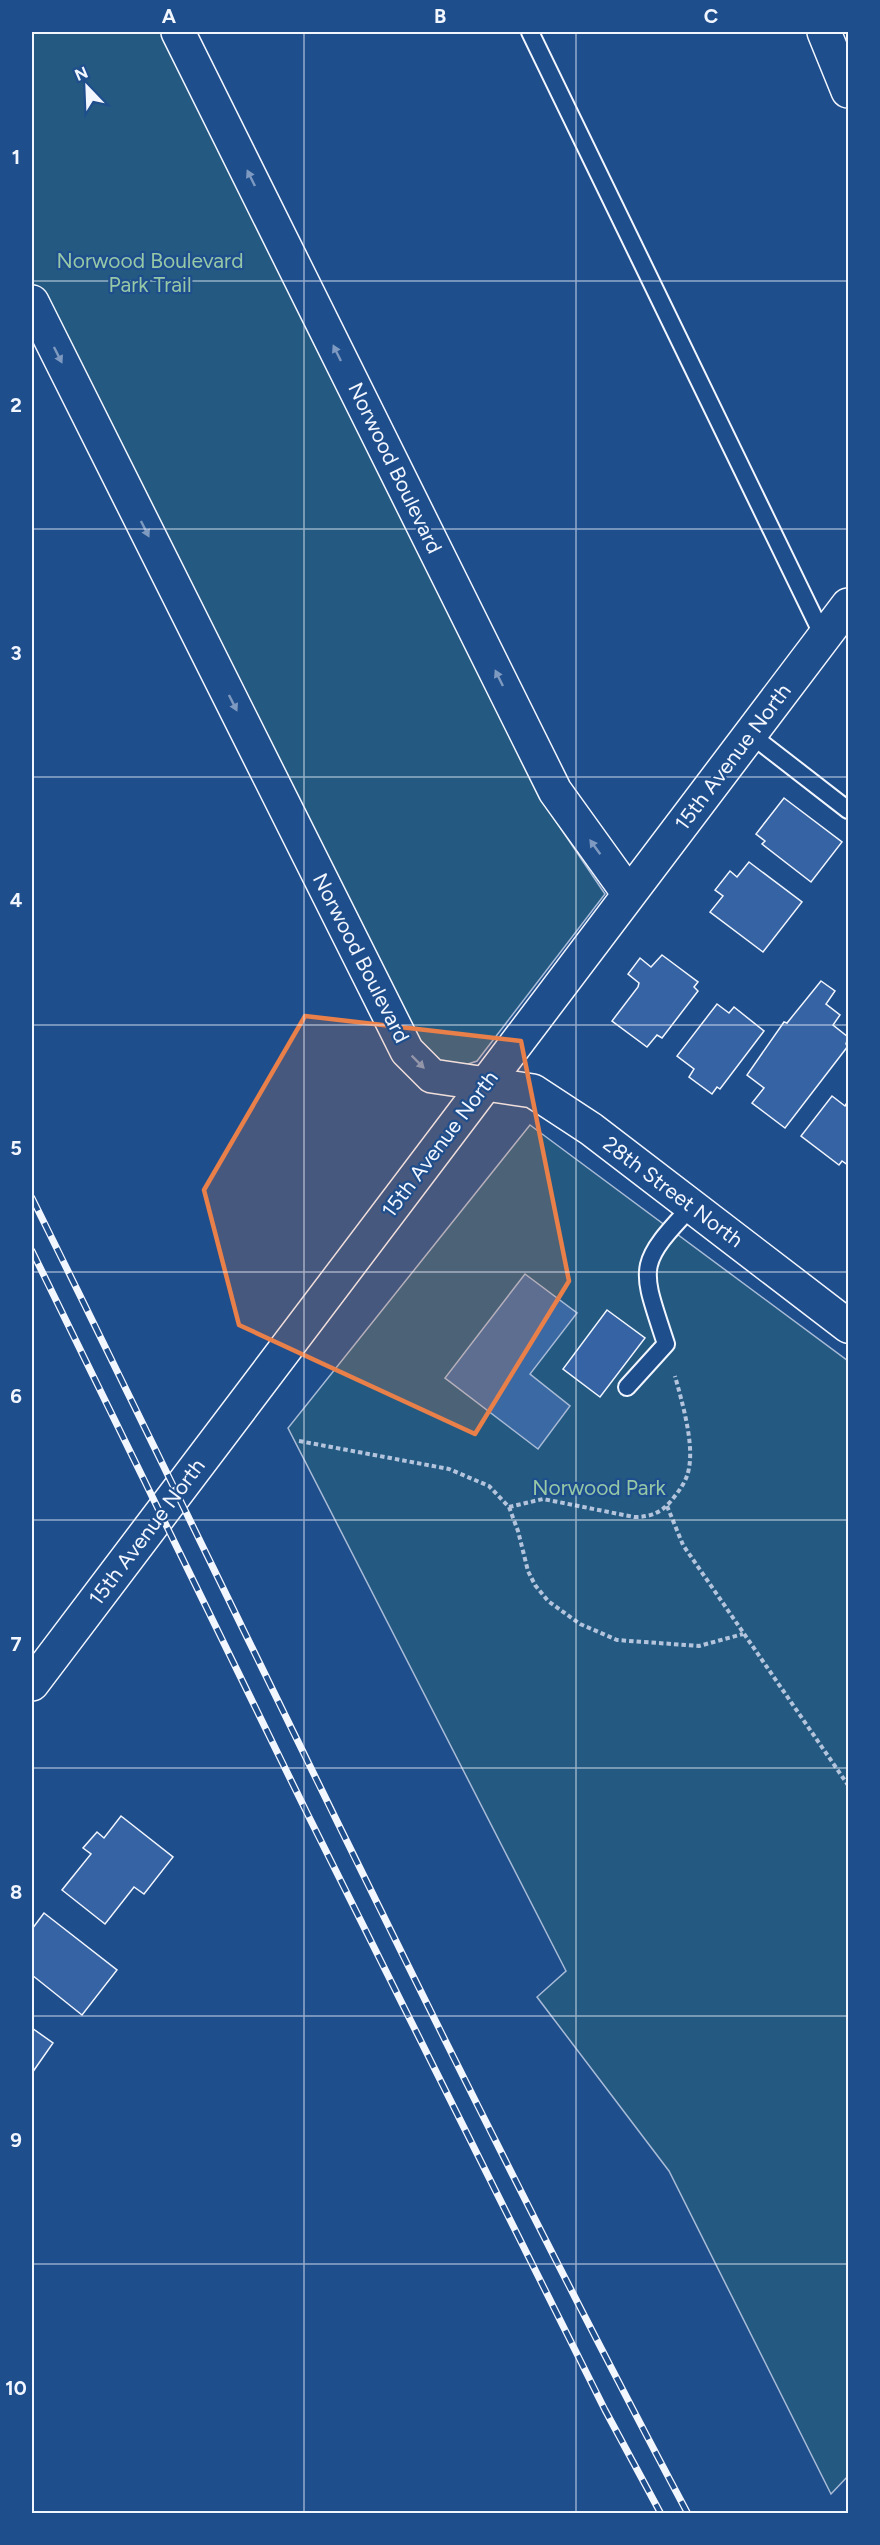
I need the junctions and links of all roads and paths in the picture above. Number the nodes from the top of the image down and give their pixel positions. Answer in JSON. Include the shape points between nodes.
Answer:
{"nodes":[{"id":1,"x":178,"y":32,"type":"edge"},
{"id":2,"x":530,"y":32,"type":"edge"},
{"id":3,"x":824,"y":32,"type":"edge"},
{"id":4,"x":849,"y":91,"type":"edge"},
{"id":5,"x":32,"y":302,"type":"edge"},
{"id":6,"x":849,"y":605,"type":"edge"},
{"id":7,"x":824,"y":638,"type":"junction"},
{"id":8,"x":750,"y":734,"type":"junction"},
{"id":9,"x":849,"y":810,"type":"edge"},
{"id":10,"x":629,"y":894,"type":"junction"},
{"id":11,"x":486,"y":1084,"type":"junction"},
{"id":12,"x":692,"y":1206,"type":"junction"},
{"id":13,"x":849,"y":1326,"type":"edge"},
{"id":14,"x":666,"y":1344,"type":"junction"},
{"id":15,"x":627,"y":1387,"type":"dead end"},
{"id":16,"x":299,"y":1441,"type":"dead end"},
{"id":17,"x":667,"y":1506,"type":"junction"},
{"id":18,"x":509,"y":1507,"type":"junction"},
{"id":19,"x":743,"y":1634,"type":"junction"},
{"id":20,"x":32,"y":1684,"type":"edge"},
{"id":21,"x":849,"y":1785,"type":"edge"}],
"edges":[{"from":10,"to":1,"type":"street","name":"Norwood Boulevard","one_way":true,"via":[[555,791]]},
{"from":2,"to":7,"type":"lane"},
{"from":3,"to":4,"type":"street"},
{"from":5,"to":11,"type":"street","name":"Norwood Boulevard","one_way":true,"via":[[407,1051],[432,1076]]},
{"from":6,"to":7,"type":"street","name":"15th Avenue North"},
{"from":7,"to":8,"type":"street","name":"15th Avenue North"},
{"from":8,"to":9,"type":"lane"},
{"from":8,"to":10,"type":"street","name":"15th Avenue North"},
{"from":10,"to":11,"type":"street","name":"15th Avenue North"},
{"from":11,"to":12,"type":"street","name":"28th Street North","via":[[533,1091],[591,1129]]},
{"from":11,"to":20,"type":"street","name":"15th Avenue North"},
{"from":12,"to":13,"type":"street","name":"28th Street North"},
{"from":12,"to":14,"type":"lane","via":[[660,1240],[648,1260],[646,1276]]},
{"from":14,"to":15,"type":"lane"},
{"from":14,"to":17,"type":"path","via":[[690,1443],[689,1469],[682,1488]]},
{"from":16,"to":18,"type":"path","via":[[449,1469],[489,1486]]},
{"from":17,"to":18,"type":"path","via":[[649,1517],[543,1499]]},
{"from":17,"to":19,"type":"path","via":[[683,1545]]},
{"from":18,"to":19,"type":"path","via":[[535,1585],[548,1601],[580,1624],[616,1640],[651,1644],[699,1646]]},
{"from":19,"to":21,"type":"path"}]}
